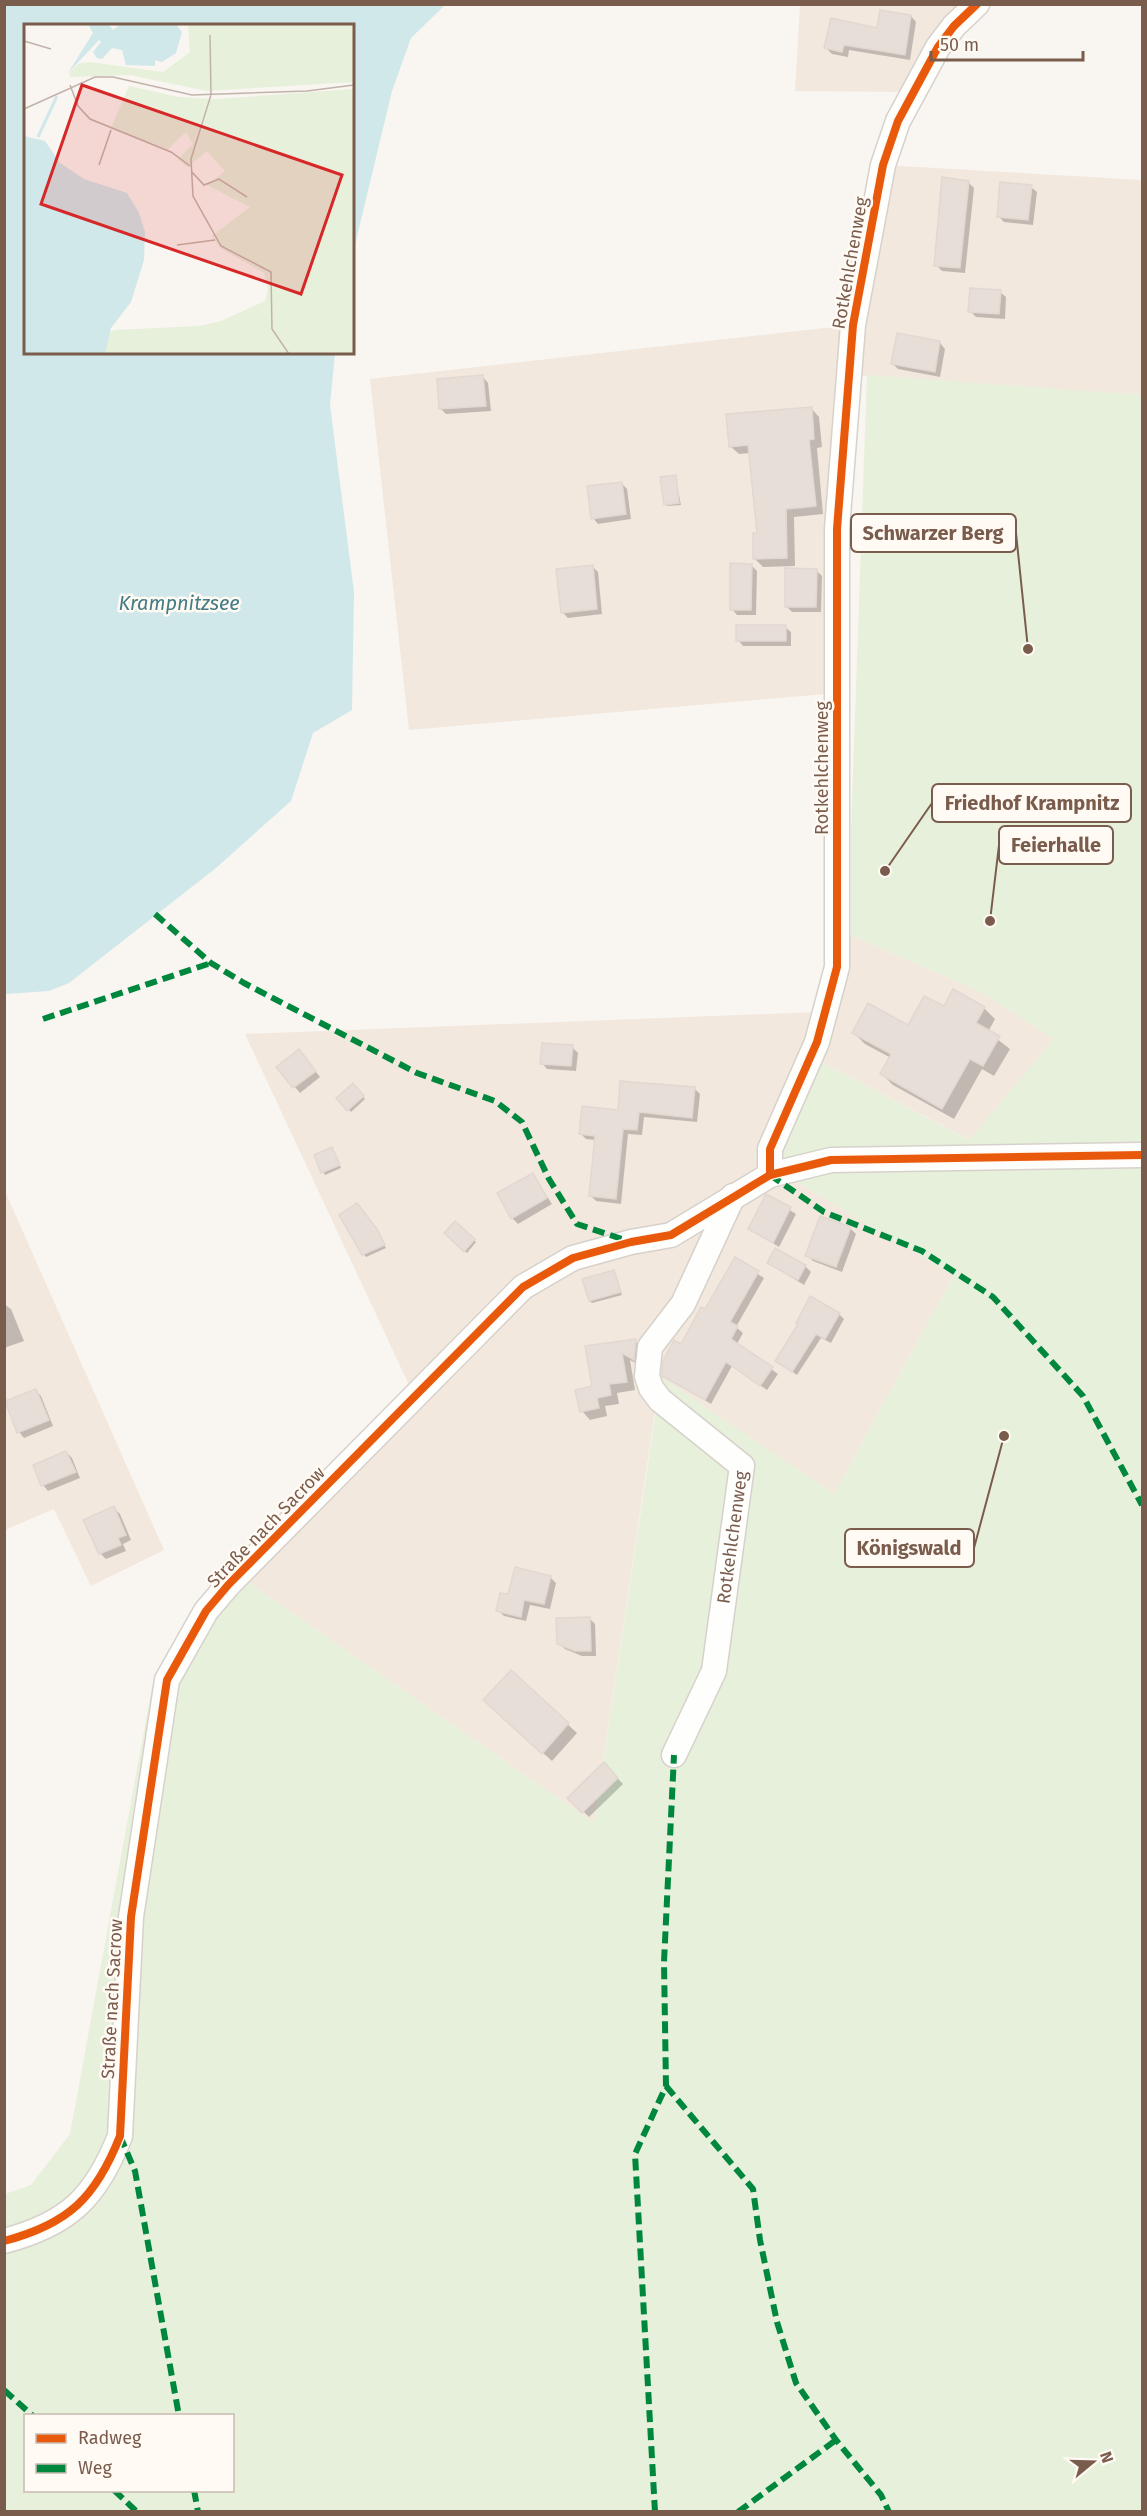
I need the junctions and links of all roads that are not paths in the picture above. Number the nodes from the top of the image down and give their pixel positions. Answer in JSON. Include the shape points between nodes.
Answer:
{"nodes":[{"id":1,"x":977,"y":4,"type":"edge"},
{"id":2,"x":1143,"y":1155,"type":"edge"},
{"id":3,"x":770,"y":1175,"type":"junction"},
{"id":4,"x":733,"y":1196,"type":"junction"},
{"id":5,"x":674,"y":1755,"type":"dead end"},
{"id":6,"x":4,"y":2241,"type":"edge"}],
"edges":[{"from":1,"to":3,"type":"street","name":"Rotkehlchenweg","via":[[938,47],[898,121],[883,165],[853,325],[837,529],[837,967],[817,1042],[770,1149]]},
{"from":2,"to":3,"type":"street","via":[[831,1160]]},
{"from":3,"to":4,"type":"street","name":"Straße nach Sacrow"},
{"from":4,"to":5,"type":"street","name":"Rotkehlchenweg","via":[[683,1304],[650,1347],[647,1376],[660,1400],[742,1466],[714,1671]]},
{"from":4,"to":6,"type":"street","name":"Straße nach Sacrow","via":[[671,1235],[573,1258],[523,1287],[206,1611],[167,1680],[131,1917],[120,2136],[92,2191],[69,2213],[36,2233]]}]}
